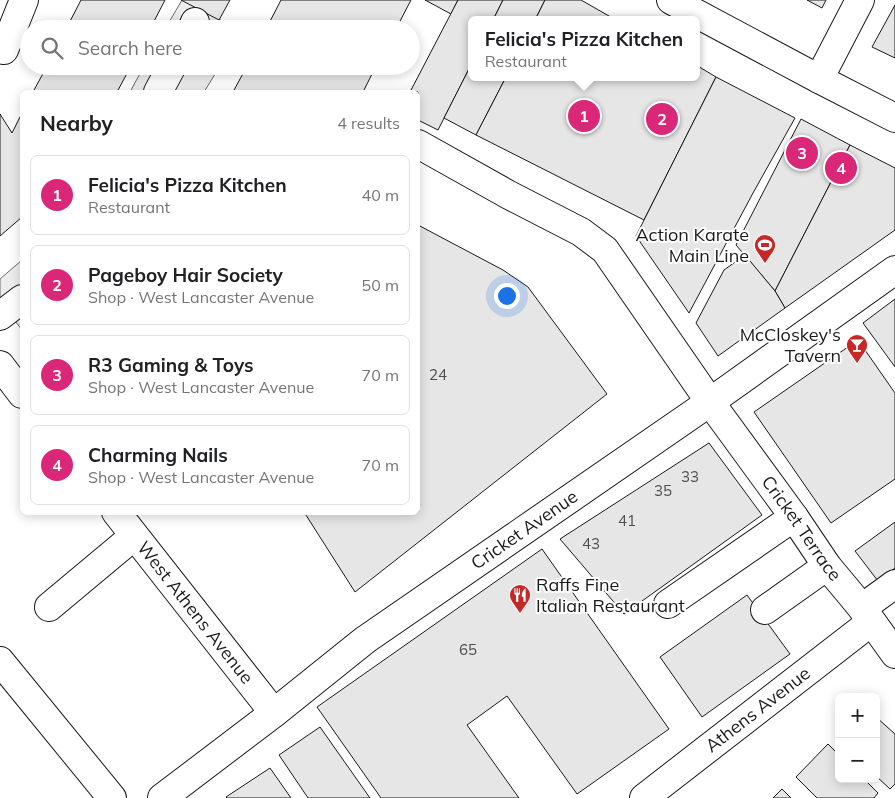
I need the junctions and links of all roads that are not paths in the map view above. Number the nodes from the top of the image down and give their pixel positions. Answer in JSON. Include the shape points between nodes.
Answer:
{"nodes":[{"id":1,"x":24,"y":0,"type":"edge"},
{"id":2,"x":671,"y":0,"type":"edge"},
{"id":3,"x":860,"y":0,"type":"edge"},
{"id":4,"x":0,"y":44,"type":"edge"},
{"id":5,"x":167,"y":75,"type":"edge"},
{"id":6,"x":819,"y":79,"type":"junction"},
{"id":7,"x":159,"y":90,"type":"edge"},
{"id":8,"x":895,"y":118,"type":"edge"},
{"id":9,"x":420,"y":145,"type":"edge"},
{"id":10,"x":895,"y":270,"type":"edge"},
{"id":11,"x":20,"y":301,"type":"edge"},
{"id":12,"x":0,"y":316,"type":"edge"},
{"id":13,"x":0,"y":365,"type":"edge"},
{"id":14,"x":20,"y":391,"type":"edge"},
{"id":15,"x":710,"y":402,"type":"junction"},
{"id":16,"x":118,"y":515,"type":"edge"},
{"id":17,"x":794,"y":517,"type":"junction"},
{"id":18,"x":134,"y":536,"type":"junction"},
{"id":19,"x":827,"y":566,"type":"junction"},
{"id":20,"x":895,"y":584,"type":"edge"},
{"id":21,"x":668,"y":604,"type":"dead end"},
{"id":22,"x":49,"y":607,"type":"dead end"},
{"id":23,"x":765,"y":610,"type":"dead end"},
{"id":24,"x":866,"y":615,"type":"junction"},
{"id":25,"x":895,"y":654,"type":"edge"},
{"id":26,"x":1,"y":663,"type":"edge"},
{"id":27,"x":274,"y":713,"type":"junction"},
{"id":28,"x":174,"y":795,"type":"edge"},
{"id":29,"x":112,"y":798,"type":"edge"},
{"id":30,"x":644,"y":798,"type":"edge"}],
"edges":[{"from":1,"to":4,"type":"main road","via":[[4,50]]},
{"from":2,"to":6,"type":"main road"},
{"from":3,"to":6,"type":"main road"},
{"from":5,"to":7,"type":"main road"},
{"from":6,"to":8,"type":"main road"},
{"from":9,"to":15,"type":"main road","name":"Cricket Terrace","via":[[581,232],[605,250]]},
{"from":10,"to":15,"type":"main road","name":"Cricket Avenue"},
{"from":11,"to":12,"type":"main road"},
{"from":13,"to":14,"type":"main road"},
{"from":15,"to":17,"type":"main road","name":"Cricket Terrace"},
{"from":15,"to":27,"type":"main road","name":"Cricket Avenue","via":[[365,640]]},
{"from":16,"to":18,"type":"main road","name":"West Athens Avenue"},
{"from":17,"to":19,"type":"main road","name":"Cricket Terrace"},
{"from":17,"to":21,"type":"main road"},
{"from":18,"to":22,"type":"main road"},
{"from":18,"to":27,"type":"main road","name":"West Athens Avenue"},
{"from":19,"to":23,"type":"main road"},
{"from":19,"to":24,"type":"main road","name":"Cricket Terrace"},
{"from":20,"to":24,"type":"main road","name":"Athens Avenue"},
{"from":24,"to":25,"type":"main road","name":"Cricket Terrace"},
{"from":24,"to":30,"type":"main road","name":"Athens Avenue"},
{"from":26,"to":29,"type":"main road"},
{"from":27,"to":28,"type":"main road","name":"Cricket Avenue"}]}
